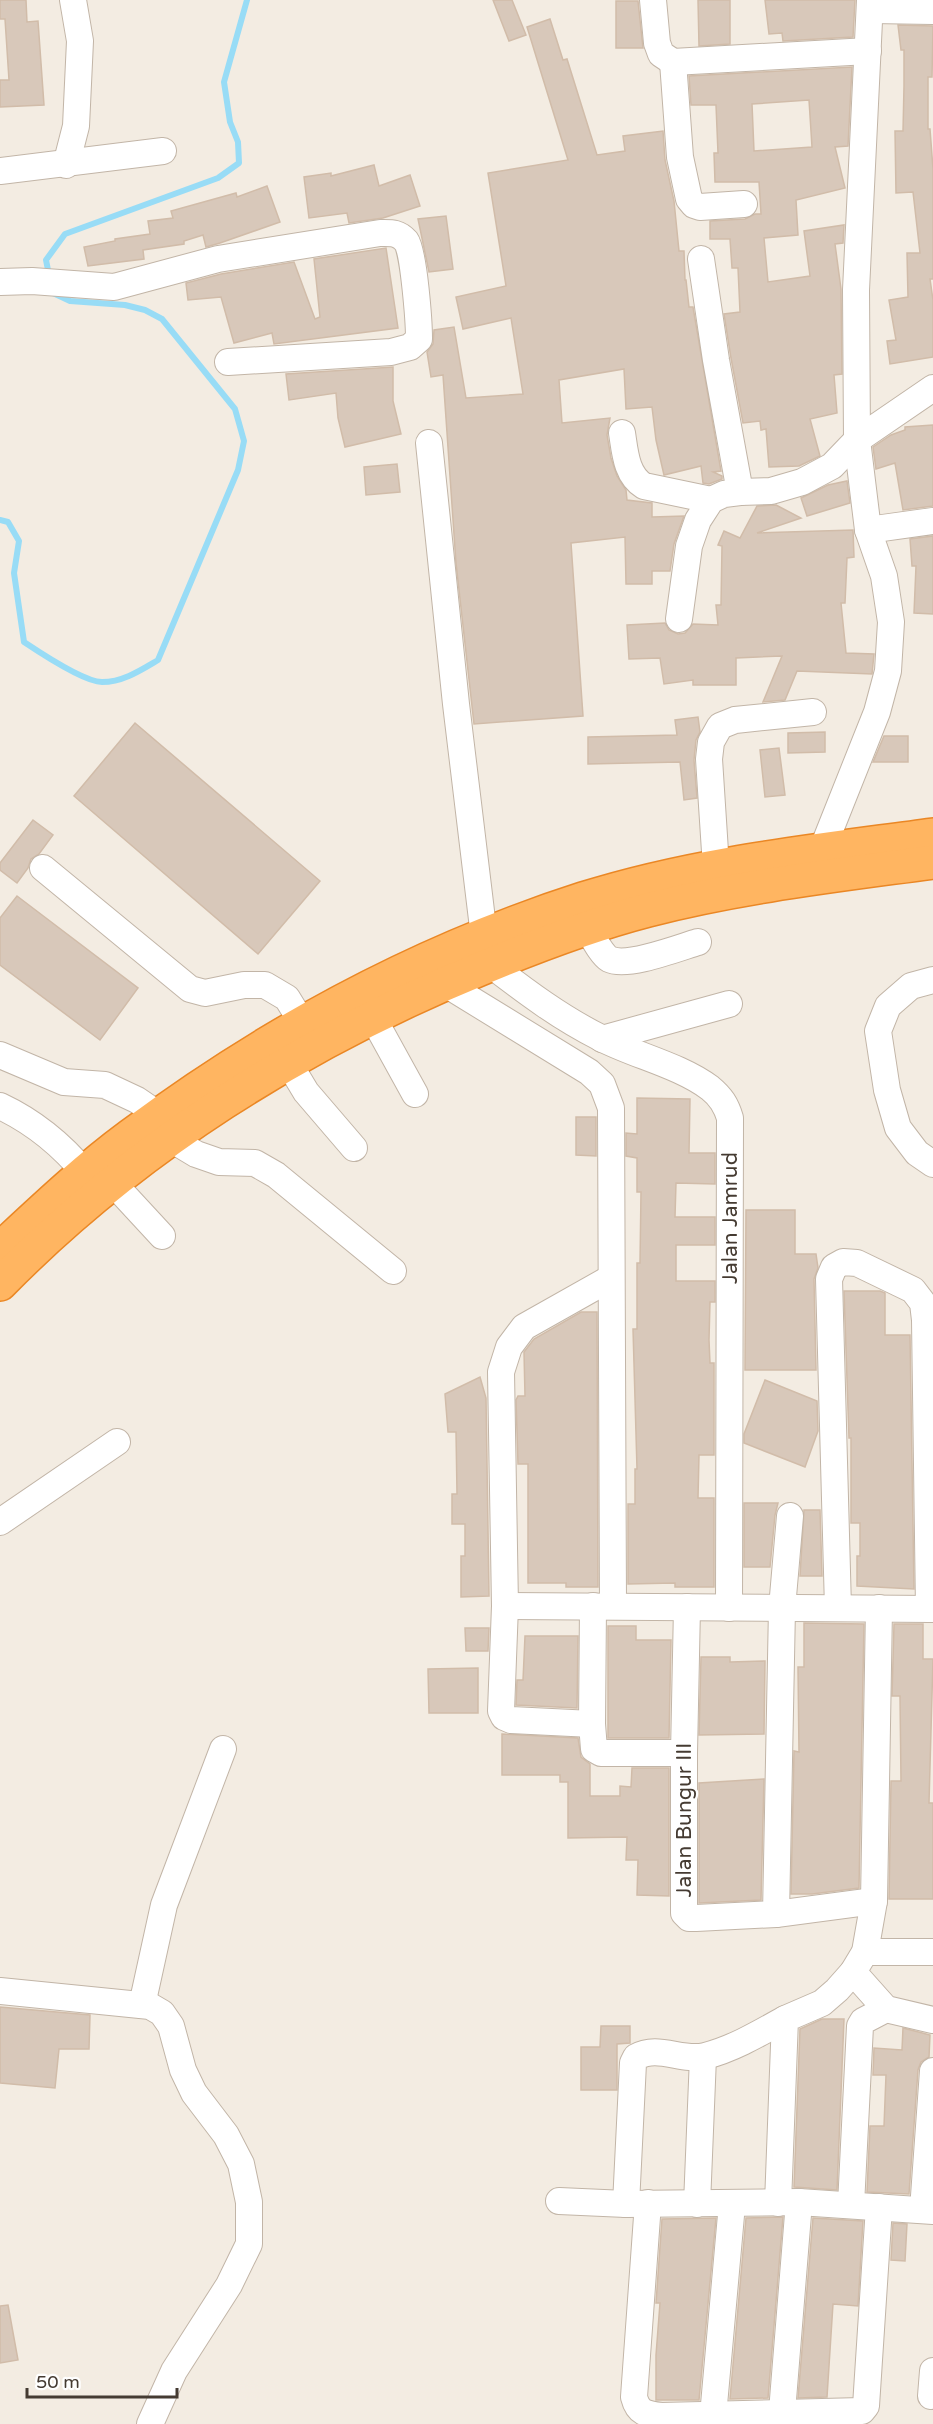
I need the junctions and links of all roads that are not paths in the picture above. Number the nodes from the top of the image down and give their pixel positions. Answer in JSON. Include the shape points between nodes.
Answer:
{"nodes":[{"id":1,"x":73,"y":0,"type":"edge"},
{"id":2,"x":653,"y":0,"type":"edge"},
{"id":3,"x":870,"y":5,"type":"edge"},
{"id":4,"x":933,"y":11,"type":"edge"},
{"id":5,"x":868,"y":51,"type":"junction"},
{"id":6,"x":673,"y":62,"type":"junction"},
{"id":7,"x":163,"y":151,"type":"dead end"},
{"id":8,"x":66,"y":165,"type":"junction"},
{"id":9,"x":0,"y":171,"type":"edge"},
{"id":10,"x":744,"y":204,"type":"dead end"},
{"id":11,"x":701,"y":258,"type":"dead end"},
{"id":12,"x":0,"y":282,"type":"edge"},
{"id":13,"x":228,"y":362,"type":"dead end"},
{"id":14,"x":933,"y":388,"type":"edge"},
{"id":15,"x":622,"y":433,"type":"dead end"},
{"id":16,"x":857,"y":440,"type":"junction"},
{"id":17,"x":429,"y":443,"type":"dead end"},
{"id":18,"x":740,"y":492,"type":"junction"},
{"id":19,"x":711,"y":500,"type":"junction"},
{"id":20,"x":933,"y":521,"type":"edge"},
{"id":21,"x":868,"y":530,"type":"junction"},
{"id":22,"x":679,"y":619,"type":"dead end"},
{"id":23,"x":813,"y":712,"type":"dead end"},
{"id":24,"x":933,"y":835,"type":"edge"},
{"id":25,"x":822,"y":850,"type":"junction"},
{"id":26,"x":933,"y":862,"type":"edge"},
{"id":27,"x":717,"y":867,"type":"junction"},
{"id":28,"x":43,"y":868,"type":"dead end"},
{"id":29,"x":587,"y":928,"type":"junction"},
{"id":30,"x":698,"y":942,"type":"dead end"},
{"id":31,"x":487,"y":950,"type":"junction"},
{"id":32,"x":933,"y":980,"type":"edge"},
{"id":33,"x":444,"y":983,"type":"junction"},
{"id":34,"x":729,"y":1004,"type":"dead end"},
{"id":35,"x":372,"y":1016,"type":"junction"},
{"id":36,"x":303,"y":1024,"type":"junction"},
{"id":37,"x":602,"y":1039,"type":"junction"},
{"id":38,"x":0,"y":1055,"type":"edge"},
{"id":39,"x":288,"y":1062,"type":"junction"},
{"id":40,"x":415,"y":1094,"type":"dead end"},
{"id":41,"x":0,"y":1106,"type":"edge"},
{"id":42,"x":165,"y":1127,"type":"junction"},
{"id":43,"x":354,"y":1148,"type":"dead end"},
{"id":44,"x":933,"y":1164,"type":"edge"},
{"id":45,"x":99,"y":1178,"type":"junction"},
{"id":46,"x":162,"y":1236,"type":"dead end"},
{"id":47,"x":0,"y":1249,"type":"edge"},
{"id":48,"x":393,"y":1271,"type":"dead end"},
{"id":49,"x":610,"y":1278,"type":"junction"},
{"id":50,"x":0,"y":1284,"type":"edge"},
{"id":51,"x":117,"y":1442,"type":"dead end"},
{"id":52,"x":790,"y":1516,"type":"dead end"},
{"id":53,"x":0,"y":1522,"type":"edge"},
{"id":54,"x":505,"y":1606,"type":"junction"},
{"id":55,"x":603,"y":1606,"type":"junction"},
{"id":56,"x":687,"y":1607,"type":"junction"},
{"id":57,"x":729,"y":1608,"type":"junction"},
{"id":58,"x":782,"y":1608,"type":"junction"},
{"id":59,"x":838,"y":1608,"type":"junction"},
{"id":60,"x":879,"y":1608,"type":"junction"},
{"id":61,"x":931,"y":1609,"type":"edge"},
{"id":62,"x":592,"y":1724,"type":"junction"},
{"id":63,"x":222,"y":1749,"type":"dead end"},
{"id":64,"x":684,"y":1753,"type":"junction"},
{"id":65,"x":874,"y":1901,"type":"junction"},
{"id":66,"x":776,"y":1914,"type":"junction"},
{"id":67,"x":933,"y":1952,"type":"edge"},
{"id":68,"x":859,"y":1962,"type":"junction"},
{"id":69,"x":0,"y":1991,"type":"edge"},
{"id":70,"x":822,"y":2002,"type":"junction"},
{"id":71,"x":142,"y":2005,"type":"junction"},
{"id":72,"x":886,"y":2009,"type":"junction"},
{"id":73,"x":785,"y":2019,"type":"junction"},
{"id":74,"x":933,"y":2020,"type":"edge"},
{"id":75,"x":862,"y":2021,"type":"junction"},
{"id":76,"x":703,"y":2057,"type":"junction"},
{"id":77,"x":933,"y":2071,"type":"edge"},
{"id":78,"x":559,"y":2201,"type":"dead end"},
{"id":79,"x":788,"y":2202,"type":"junction"},
{"id":80,"x":637,"y":2204,"type":"junction"},
{"id":81,"x":697,"y":2204,"type":"junction"},
{"id":82,"x":732,"y":2204,"type":"junction"},
{"id":83,"x":851,"y":2205,"type":"junction"},
{"id":84,"x":879,"y":2207,"type":"junction"},
{"id":85,"x":928,"y":2210,"type":"edge"},
{"id":86,"x":713,"y":2416,"type":"junction"},
{"id":87,"x":782,"y":2418,"type":"edge"},
{"id":88,"x":150,"y":2424,"type":"edge"}],
"edges":[{"from":1,"to":8,"type":"street","via":[[80,41],[76,126]]},
{"from":2,"to":6,"type":"street","via":[[657,43],[661,54]]},
{"from":3,"to":4,"type":"street"},
{"from":3,"to":5,"type":"street"},
{"from":5,"to":6,"type":"street"},
{"from":5,"to":16,"type":"street","via":[[856,290]]},
{"from":6,"to":10,"type":"street","via":[[680,157],[689,199],[700,207]]},
{"from":7,"to":8,"type":"street"},
{"from":8,"to":9,"type":"street"},
{"from":11,"to":18,"type":"street"},
{"from":12,"to":13,"type":"street","via":[[114,287],[218,259],[380,233],[397,233],[407,243],[419,322],[418,339],[410,347],[391,352]]},
{"from":14,"to":16,"type":"street"},
{"from":15,"to":19,"type":"street","via":[[635,481]]},
{"from":16,"to":18,"type":"street","via":[[832,466],[802,482],[771,491]]},
{"from":16,"to":21,"type":"street"},
{"from":17,"to":31,"type":"street"},
{"from":18,"to":19,"type":"street"},
{"from":19,"to":22,"type":"street","via":[[698,520],[689,546]]},
{"from":20,"to":21,"type":"street"},
{"from":21,"to":25,"type":"street","via":[[884,576],[891,622],[888,671],[877,712]]},
{"from":23,"to":27,"type":"street","via":[[735,720],[720,726],[711,742],[709,759]]},
{"from":24,"to":25,"type":"highway"},
{"from":25,"to":27,"type":"highway"},
{"from":26,"to":29,"type":"highway","via":[[689,900]]},
{"from":27,"to":31,"type":"highway","via":[[584,899]]},
{"from":28,"to":36,"type":"street","via":[[190,989],[205,993],[265,985],[287,998]]},
{"from":29,"to":30,"type":"street","via":[[607,958],[616,961]]},
{"from":29,"to":31,"type":"highway"},
{"from":31,"to":33,"type":"highway"},
{"from":31,"to":36,"type":"highway","via":[[389,978]]},
{"from":31,"to":37,"type":"street","name":"Jalan Jamrud","via":[[546,1007]]},
{"from":32,"to":44,"type":"street","via":[[911,986],[888,1006],[878,1031],[887,1090],[898,1128],[917,1153]]},
{"from":33,"to":35,"type":"highway"},
{"from":33,"to":49,"type":"street","via":[[589,1072],[602,1084],[611,1108],[613,1132]]},
{"from":34,"to":37,"type":"street"},
{"from":35,"to":39,"type":"highway"},
{"from":35,"to":40,"type":"street"},
{"from":36,"to":42,"type":"highway","via":[[238,1062]]},
{"from":37,"to":57,"type":"street","name":"Jalan Jamrud","via":[[710,1088],[724,1101],[730,1118]]},
{"from":38,"to":42,"type":"street","via":[[64,1082],[105,1085],[121,1091]]},
{"from":39,"to":42,"type":"highway"},
{"from":39,"to":43,"type":"street","via":[[306,1092]]},
{"from":41,"to":45,"type":"street","via":[[23,1117]]},
{"from":42,"to":45,"type":"highway"},
{"from":42,"to":48,"type":"street","via":[[196,1154],[219,1162],[255,1163],[276,1175]]},
{"from":45,"to":46,"type":"street"},
{"from":45,"to":47,"type":"highway"},
{"from":45,"to":50,"type":"highway","via":[[58,1230]]},
{"from":49,"to":54,"type":"street","via":[[524,1327],[509,1347],[503,1364]]},
{"from":49,"to":55,"type":"street"},
{"from":51,"to":53,"type":"street"},
{"from":52,"to":58,"type":"street"},
{"from":54,"to":55,"type":"street"},
{"from":54,"to":62,"type":"street","via":[[501,1711],[504,1717]]},
{"from":55,"to":56,"type":"street"},
{"from":55,"to":62,"type":"street"},
{"from":56,"to":57,"type":"street"},
{"from":56,"to":64,"type":"street","name":"Jalan Bungur III"},
{"from":57,"to":58,"type":"street"},
{"from":58,"to":59,"type":"street"},
{"from":58,"to":66,"type":"street"},
{"from":59,"to":60,"type":"street"},
{"from":59,"to":61,"type":"street","via":[[829,1279],[834,1267],[843,1262],[857,1263],[913,1290],[923,1303]]},
{"from":60,"to":61,"type":"street"},
{"from":60,"to":65,"type":"street"},
{"from":62,"to":64,"type":"street","via":[[594,1749],[601,1753]]},
{"from":63,"to":71,"type":"street","via":[[164,1905]]},
{"from":64,"to":66,"type":"street","name":"Jalan Bungur III","via":[[684,1913],[689,1918]]},
{"from":65,"to":66,"type":"street","name":"Jalan Bungur III"},
{"from":65,"to":68,"type":"street"},
{"from":67,"to":68,"type":"street"},
{"from":68,"to":70,"type":"street"},
{"from":68,"to":72,"type":"street"},
{"from":69,"to":71,"type":"street"},
{"from":70,"to":73,"type":"street"},
{"from":70,"to":75,"type":"street"},
{"from":71,"to":88,"type":"street","via":[[162,2013],[171,2026],[194,2093],[226,2135],[241,2164],[249,2202],[249,2244],[230,2285],[174,2371]]},
{"from":72,"to":74,"type":"street"},
{"from":72,"to":75,"type":"street"},
{"from":73,"to":76,"type":"street","via":[[741,2043]]},
{"from":73,"to":79,"type":"street"},
{"from":75,"to":83,"type":"street"},
{"from":76,"to":80,"type":"street","via":[[656,2052],[642,2054],[633,2063]]},
{"from":76,"to":81,"type":"street"},
{"from":77,"to":85,"type":"street"},
{"from":78,"to":80,"type":"street"},
{"from":79,"to":82,"type":"street"},
{"from":79,"to":83,"type":"street"},
{"from":79,"to":87,"type":"street"},
{"from":80,"to":81,"type":"street"},
{"from":80,"to":86,"type":"street","via":[[636,2404],[644,2413],[661,2416]]},
{"from":81,"to":82,"type":"street"},
{"from":82,"to":86,"type":"street"},
{"from":83,"to":84,"type":"street"},
{"from":84,"to":85,"type":"street"},
{"from":84,"to":87,"type":"street","via":[[866,2406],[857,2412]]},
{"from":86,"to":87,"type":"street"}]}
